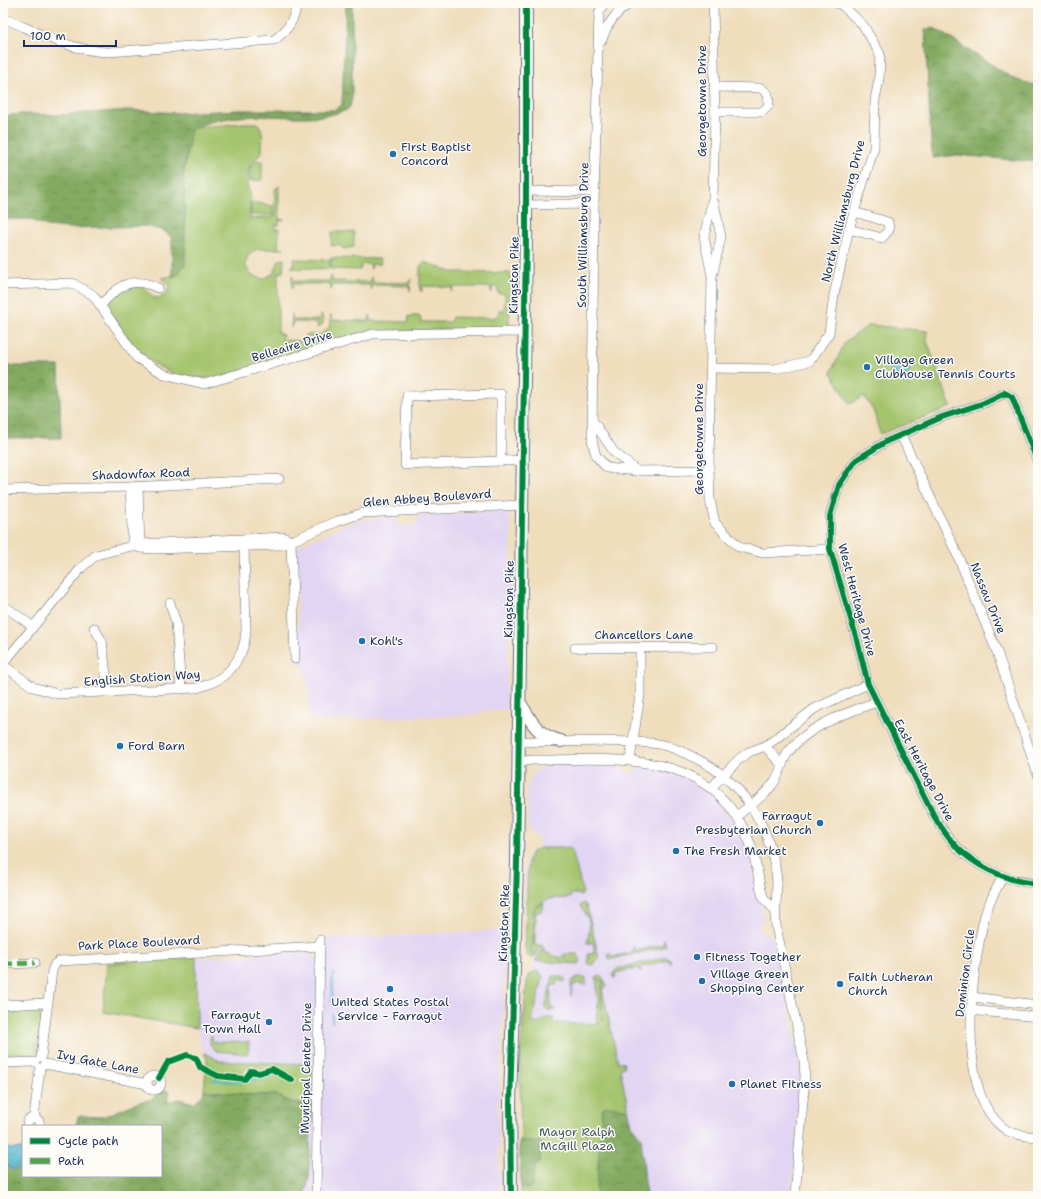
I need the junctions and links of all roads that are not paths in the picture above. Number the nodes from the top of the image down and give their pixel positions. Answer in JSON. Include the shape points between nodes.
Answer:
{"nodes":[{"id":1,"x":297,"y":3,"type":"edge"},
{"id":2,"x":526,"y":3,"type":"edge"},
{"id":3,"x":604,"y":3,"type":"edge"},
{"id":4,"x":631,"y":3,"type":"edge"},
{"id":5,"x":713,"y":3,"type":"edge"},
{"id":6,"x":837,"y":3,"type":"edge"},
{"id":7,"x":3,"y":18,"type":"edge"},
{"id":8,"x":598,"y":49,"type":"junction"},
{"id":9,"x":714,"y":87,"type":"junction"},
{"id":10,"x":715,"y":112,"type":"junction"},
{"id":11,"x":525,"y":191,"type":"junction"},
{"id":12,"x":594,"y":192,"type":"junction"},
{"id":13,"x":713,"y":198,"type":"junction"},
{"id":14,"x":594,"y":204,"type":"junction"},
{"id":15,"x":525,"y":205,"type":"junction"},
{"id":16,"x":854,"y":212,"type":"junction"},
{"id":17,"x":849,"y":229,"type":"junction"},
{"id":18,"x":712,"y":276,"type":"junction"},
{"id":19,"x":3,"y":285,"type":"edge"},
{"id":20,"x":158,"y":288,"type":"dead end"},
{"id":21,"x":100,"y":306,"type":"junction"},
{"id":22,"x":524,"y":332,"type":"junction"},
{"id":23,"x":711,"y":368,"type":"junction"},
{"id":24,"x":594,"y":421,"type":"junction"},
{"id":25,"x":901,"y":435,"type":"junction"},
{"id":26,"x":522,"y":460,"type":"junction"},
{"id":27,"x":501,"y":461,"type":"junction"},
{"id":28,"x":1038,"y":463,"type":"edge"},
{"id":29,"x":709,"y":470,"type":"junction"},
{"id":30,"x":637,"y":471,"type":"junction"},
{"id":31,"x":279,"y":479,"type":"dead end"},
{"id":32,"x":134,"y":487,"type":"junction"},
{"id":33,"x":3,"y":490,"type":"edge"},
{"id":34,"x":522,"y":505,"type":"junction"},
{"id":35,"x":291,"y":541,"type":"junction"},
{"id":36,"x":138,"y":546,"type":"junction"},
{"id":37,"x":244,"y":546,"type":"junction"},
{"id":38,"x":830,"y":549,"type":"junction"},
{"id":39,"x":170,"y":603,"type":"dead end"},
{"id":40,"x":3,"y":605,"type":"edge"},
{"id":41,"x":32,"y":626,"type":"junction"},
{"id":42,"x":94,"y":628,"type":"dead end"},
{"id":43,"x":640,"y":647,"type":"junction"},
{"id":44,"x":713,"y":647,"type":"dead end"},
{"id":45,"x":575,"y":648,"type":"dead end"},
{"id":46,"x":295,"y":659,"type":"dead end"},
{"id":47,"x":3,"y":664,"type":"edge"},
{"id":48,"x":868,"y":684,"type":"junction"},
{"id":49,"x":181,"y":689,"type":"junction"},
{"id":50,"x":108,"y":692,"type":"junction"},
{"id":51,"x":519,"y":702,"type":"junction"},
{"id":52,"x":876,"y":702,"type":"junction"},
{"id":53,"x":518,"y":741,"type":"junction"},
{"id":54,"x":561,"y":741,"type":"junction"},
{"id":55,"x":634,"y":742,"type":"junction"},
{"id":56,"x":765,"y":746,"type":"junction"},
{"id":57,"x":630,"y":760,"type":"junction"},
{"id":58,"x":518,"y":762,"type":"junction"},
{"id":59,"x":782,"y":765,"type":"junction"},
{"id":60,"x":723,"y":775,"type":"junction"},
{"id":61,"x":1038,"y":775,"type":"edge"},
{"id":62,"x":711,"y":788,"type":"junction"},
{"id":63,"x":751,"y":805,"type":"junction"},
{"id":64,"x":737,"y":816,"type":"junction"},
{"id":65,"x":1002,"y":876,"type":"junction"},
{"id":66,"x":1038,"y":884,"type":"edge"},
{"id":67,"x":774,"y":909,"type":"junction"},
{"id":68,"x":320,"y":943,"type":"joint"},
{"id":69,"x":35,"y":963,"type":"dead end"},
{"id":70,"x":3,"y":964,"type":"edge"},
{"id":71,"x":972,"y":997,"type":"junction"},
{"id":72,"x":47,"y":1003,"type":"junction"},
{"id":73,"x":3,"y":1005,"type":"edge"},
{"id":74,"x":1038,"y":1006,"type":"edge"},
{"id":75,"x":970,"y":1010,"type":"junction"},
{"id":76,"x":1038,"y":1017,"type":"edge"},
{"id":77,"x":3,"y":1063,"type":"edge"},
{"id":78,"x":40,"y":1063,"type":"junction"},
{"id":79,"x":147,"y":1084,"type":"dead end"},
{"id":80,"x":34,"y":1117,"type":"junction"},
{"id":81,"x":27,"y":1125,"type":"edge"},
{"id":82,"x":40,"y":1125,"type":"edge"},
{"id":83,"x":1038,"y":1137,"type":"edge"},
{"id":84,"x":316,"y":1196,"type":"edge"},
{"id":85,"x":511,"y":1196,"type":"edge"},
{"id":86,"x":795,"y":1196,"type":"edge"}],
"edges":[{"from":1,"to":7,"type":"street","via":[[294,18],[286,31],[274,40],[108,52],[70,46]]},
{"from":2,"to":11,"type":"main road","name":"Kingston Pike"},
{"from":3,"to":8,"type":"street","name":"South Williamsburg Drive","via":[[599,14]]},
{"from":4,"to":8,"type":"street","name":"South Williamsburg Drive","via":[[620,10],[606,27]]},
{"from":5,"to":9,"type":"street","name":"Georgetowne Drive"},
{"from":6,"to":16,"type":"street","name":"North Williamsburg Drive","via":[[844,6],[863,25],[880,54],[875,100],[874,148]]},
{"from":8,"to":12,"type":"street","name":"South Williamsburg Drive"},
{"from":9,"to":10,"type":"street","name":"Georgetowne Drive"},
{"from":9,"to":10,"type":"street","via":[[761,88],[768,94],[769,105],[762,112]]},
{"from":10,"to":13,"type":"street","name":"Georgetowne Drive"},
{"from":11,"to":12,"type":"street"},
{"from":11,"to":15,"type":"main road","name":"Kingston Pike"},
{"from":12,"to":14,"type":"street","name":"South Williamsburg Drive"},
{"from":13,"to":18,"type":"street","name":"Georgetowne Drive","via":[[721,237]]},
{"from":13,"to":18,"type":"street","name":"Georgetowne Drive","via":[[704,237]]},
{"from":14,"to":15,"type":"street"},
{"from":14,"to":24,"type":"street","name":"South Williamsburg Drive"},
{"from":15,"to":22,"type":"main road","name":"Kingston Pike"},
{"from":16,"to":17,"type":"street","name":"North Williamsburg Drive"},
{"from":16,"to":17,"type":"street","via":[[888,222],[889,230],[882,238]]},
{"from":17,"to":23,"type":"street","name":"North Williamsburg Drive","via":[[834,295],[829,333],[810,361],[775,369]]},
{"from":18,"to":23,"type":"street","name":"Georgetowne Drive"},
{"from":19,"to":21,"type":"street","name":"Belleaire Drive","via":[[72,284],[93,295]]},
{"from":20,"to":21,"type":"street","via":[[147,283],[126,284],[118,287]]},
{"from":21,"to":22,"type":"street","name":"Belleaire Drive","via":[[137,358],[164,374],[204,384],[373,334]]},
{"from":22,"to":26,"type":"main road","name":"Kingston Pike"},
{"from":23,"to":29,"type":"street","name":"Georgetowne Drive"},
{"from":24,"to":30,"type":"street","via":[[614,452]]},
{"from":24,"to":30,"type":"street","name":"South Williamsburg Drive","via":[[592,440],[596,456],[607,468]]},
{"from":25,"to":28,"type":"street","name":"West Heritage Drive","via":[[1006,393],[1012,397]]},
{"from":25,"to":38,"type":"street","name":"West Heritage Drive","via":[[856,460],[839,485],[830,516]]},
{"from":25,"to":61,"type":"street","name":"Nassau Drive","via":[[958,556],[997,652]]},
{"from":26,"to":27,"type":"street"},
{"from":26,"to":34,"type":"main road","name":"Kingston Pike"},
{"from":27,"to":27,"type":"street","via":[[405,465],[407,396],[501,394]]},
{"from":29,"to":30,"type":"street","name":"South Williamsburg Drive"},
{"from":29,"to":38,"type":"street","name":"Georgetowne Drive","via":[[710,500],[715,523],[739,548],[763,553]]},
{"from":31,"to":32,"type":"street","name":"Shadowfax Road"},
{"from":32,"to":33,"type":"street","name":"Shadowfax Road"},
{"from":32,"to":36,"type":"street"},
{"from":34,"to":35,"type":"street","name":"Glen Abbey Boulevard","via":[[363,513]]},
{"from":34,"to":51,"type":"main road","name":"Kingston Pike"},
{"from":35,"to":36,"type":"street","name":"Glen Abbey Boulevard","via":[[283,537]]},
{"from":35,"to":37,"type":"street","name":"Glen Abbey Boulevard","via":[[282,545]]},
{"from":35,"to":46,"type":"street"},
{"from":36,"to":37,"type":"street","name":"Glen Abbey Boulevard"},
{"from":36,"to":41,"type":"street","name":"Glen Abbey Boulevard","via":[[96,555],[81,568]]},
{"from":37,"to":49,"type":"street","name":"English Station Way","via":[[246,631],[242,652],[233,667],[217,681],[204,686]]},
{"from":38,"to":48,"type":"street","name":"West Heritage Drive"},
{"from":39,"to":49,"type":"street","via":[[176,623]]},
{"from":40,"to":41,"type":"street"},
{"from":41,"to":47,"type":"street","name":"Glen Abbey Boulevard"},
{"from":42,"to":50,"type":"street","via":[[102,641]]},
{"from":43,"to":44,"type":"street","name":"Chancellors Lane"},
{"from":43,"to":45,"type":"street","name":"Chancellors Lane"},
{"from":43,"to":55,"type":"street","via":[[640,695]]},
{"from":47,"to":50,"type":"street","name":"English Station Way","via":[[26,683],[50,693],[65,695]]},
{"from":48,"to":52,"type":"street","name":"East Heritage Drive"},
{"from":48,"to":56,"type":"street","via":[[814,709]]},
{"from":49,"to":50,"type":"street","name":"English Station Way"},
{"from":51,"to":53,"type":"main road","name":"Kingston Pike"},
{"from":51,"to":54,"type":"main road","via":[[543,735]]},
{"from":52,"to":59,"type":"street","via":[[820,725],[789,751]]},
{"from":52,"to":65,"type":"street","name":"East Heritage Drive","via":[[934,816],[947,836],[962,852]]},
{"from":53,"to":54,"type":"street"},
{"from":53,"to":58,"type":"main road","name":"Kingston Pike"},
{"from":54,"to":55,"type":"street"},
{"from":55,"to":57,"type":"street"},
{"from":55,"to":60,"type":"street","via":[[671,748],[706,763]]},
{"from":56,"to":59,"type":"street"},
{"from":56,"to":60,"type":"street","via":[[749,752]]},
{"from":57,"to":58,"type":"street"},
{"from":57,"to":62,"type":"street","via":[[668,767]]},
{"from":58,"to":85,"type":"main road","name":"Kingston Pike","via":[[510,1103]]},
{"from":59,"to":63,"type":"street","via":[[773,783]]},
{"from":60,"to":62,"type":"street"},
{"from":60,"to":63,"type":"street"},
{"from":62,"to":64,"type":"street"},
{"from":63,"to":64,"type":"street"},
{"from":63,"to":67,"type":"street","via":[[766,833],[774,858],[778,889]]},
{"from":64,"to":67,"type":"street","via":[[751,846],[762,894]]},
{"from":65,"to":66,"type":"street","name":"East Heritage Drive","via":[[1024,883]]},
{"from":65,"to":71,"type":"street","name":"Dominion Circle","via":[[986,913]]},
{"from":67,"to":86,"type":"street","via":[[805,1077]]},
{"from":68,"to":72,"type":"street","name":"Park Place Boulevard","via":[[62,959],[54,967]]},
{"from":68,"to":84,"type":"street","name":"Municipal Center Drive"},
{"from":69,"to":70,"type":"street"},
{"from":71,"to":74,"type":"street"},
{"from":71,"to":75,"type":"street","name":"Dominion Circle"},
{"from":72,"to":73,"type":"street"},
{"from":72,"to":78,"type":"street","name":"Park Place Boulevard"},
{"from":75,"to":76,"type":"street"},
{"from":75,"to":83,"type":"street","name":"Dominion Circle","via":[[974,1069],[988,1109],[1009,1131]]},
{"from":77,"to":78,"type":"street","name":"Ivy Gate Lane"},
{"from":78,"to":79,"type":"street","name":"Ivy Gate Lane"},
{"from":78,"to":80,"type":"street","name":"Park Place Boulevard"},
{"from":80,"to":81,"type":"street","via":[[28,1120]]},
{"from":80,"to":82,"type":"street"}]}
